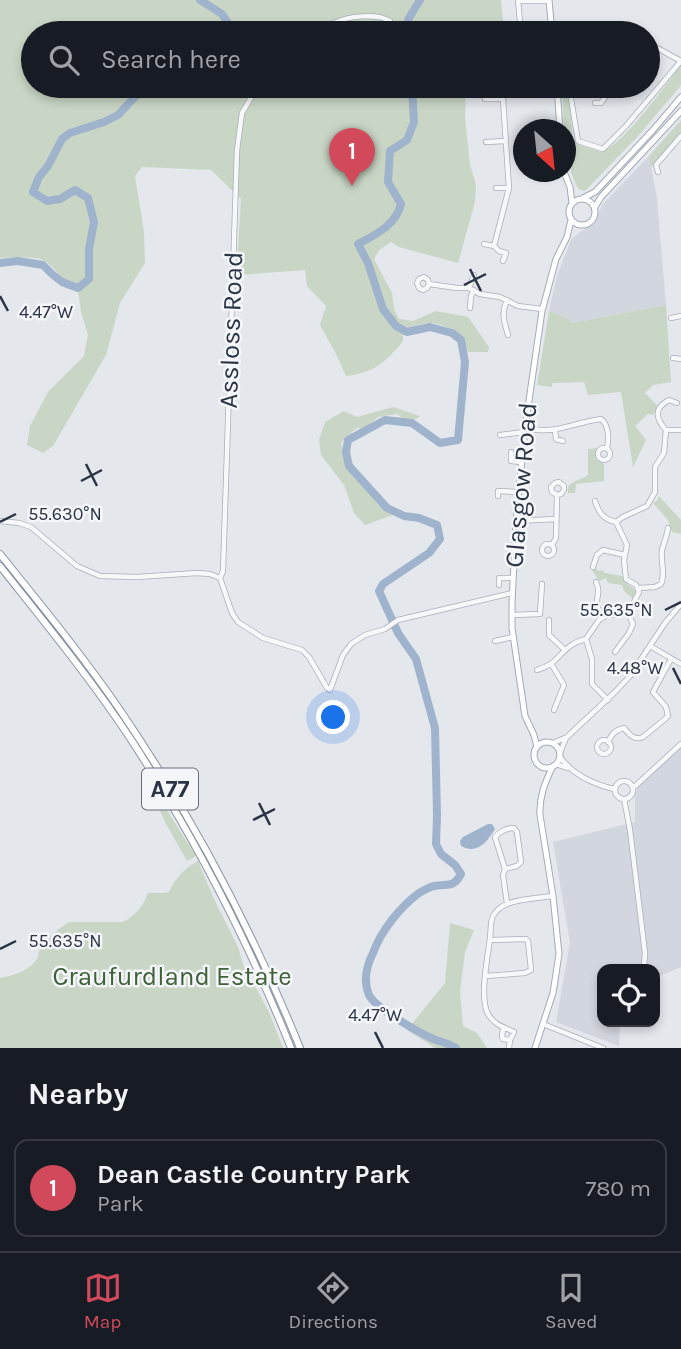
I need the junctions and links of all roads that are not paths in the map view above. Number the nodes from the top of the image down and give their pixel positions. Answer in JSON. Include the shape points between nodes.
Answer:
{"nodes":[{"id":1,"x":518,"y":0,"type":"edge"},
{"id":2,"x":549,"y":1,"type":"edge"},
{"id":3,"x":339,"y":21,"type":"edge"},
{"id":4,"x":390,"y":21,"type":"edge"},
{"id":5,"x":520,"y":21,"type":"edge"},
{"id":6,"x":551,"y":21,"type":"edge"},
{"id":7,"x":660,"y":49,"type":"edge"},
{"id":8,"x":681,"y":61,"type":"edge"},
{"id":9,"x":660,"y":86,"type":"edge"},
{"id":10,"x":681,"y":97,"type":"edge"},
{"id":11,"x":251,"y":98,"type":"edge"},
{"id":12,"x":557,"y":98,"type":"edge"},
{"id":13,"x":571,"y":98,"type":"edge"},
{"id":14,"x":604,"y":98,"type":"edge"},
{"id":15,"x":650,"y":98,"type":"edge"},
{"id":16,"x":485,"y":99,"type":"dead end"},
{"id":17,"x":503,"y":99,"type":"joint"},
{"id":18,"x":595,"y":103,"type":"dead end"},
{"id":19,"x":681,"y":111,"type":"edge"},
{"id":20,"x":559,"y":119,"type":"edge"},
{"id":21,"x":681,"y":136,"type":"edge"},
{"id":22,"x":506,"y":141,"type":"junction"},
{"id":23,"x":486,"y":142,"type":"dead end"},
{"id":24,"x":658,"y":172,"type":"dead end"},
{"id":25,"x":568,"y":182,"type":"edge"},
{"id":26,"x":496,"y":187,"type":"dead end"},
{"id":27,"x":570,"y":187,"type":"junction"},
{"id":28,"x":509,"y":188,"type":"junction"},
{"id":29,"x":581,"y":199,"type":"junction"},
{"id":30,"x":572,"y":203,"type":"junction"},
{"id":31,"x":595,"y":207,"type":"junction"},
{"id":32,"x":571,"y":220,"type":"junction"},
{"id":33,"x":581,"y":225,"type":"junction"},
{"id":34,"x":566,"y":237,"type":"junction"},
{"id":35,"x":484,"y":244,"type":"dead end"},
{"id":36,"x":494,"y":246,"type":"junction"},
{"id":37,"x":503,"y":261,"type":"dead end"},
{"id":38,"x":474,"y":275,"type":"dead end"},
{"id":39,"x":429,"y":284,"type":"dead end"},
{"id":40,"x":471,"y":289,"type":"junction"},
{"id":41,"x":507,"y":300,"type":"junction"},
{"id":42,"x":470,"y":308,"type":"dead end"},
{"id":43,"x":542,"y":309,"type":"junction"},
{"id":44,"x":681,"y":316,"type":"edge"},
{"id":45,"x":671,"y":318,"type":"dead end"},
{"id":46,"x":511,"y":323,"type":"dead end"},
{"id":47,"x":505,"y":326,"type":"junction"},
{"id":48,"x":508,"y":335,"type":"dead end"},
{"id":49,"x":673,"y":358,"type":"dead end"},
{"id":50,"x":681,"y":359,"type":"edge"},
{"id":51,"x":676,"y":394,"type":"dead end"},
{"id":52,"x":524,"y":430,"type":"junction"},
{"id":53,"x":555,"y":430,"type":"junction"},
{"id":54,"x":666,"y":430,"type":"junction"},
{"id":55,"x":681,"y":430,"type":"edge"},
{"id":56,"x":500,"y":435,"type":"dead end"},
{"id":57,"x":556,"y":439,"type":"junction"},
{"id":58,"x":563,"y":441,"type":"dead end"},
{"id":59,"x":549,"y":442,"type":"dead end"},
{"id":60,"x":607,"y":448,"type":"dead end"},
{"id":61,"x":511,"y":452,"type":"dead end"},
{"id":62,"x":521,"y":462,"type":"junction"},
{"id":63,"x":518,"y":492,"type":"junction"},
{"id":64,"x":557,"y":495,"type":"dead end"},
{"id":65,"x":498,"y":496,"type":"dead end"},
{"id":66,"x":596,"y":501,"type":"dead end"},
{"id":67,"x":598,"y":508,"type":"junction"},
{"id":68,"x":591,"y":510,"type":"dead end"},
{"id":69,"x":556,"y":519,"type":"junction"},
{"id":70,"x":0,"y":521,"type":"edge"},
{"id":71,"x":516,"y":522,"type":"junction"},
{"id":72,"x":616,"y":522,"type":"junction"},
{"id":73,"x":668,"y":528,"type":"dead end"},
{"id":74,"x":552,"y":545,"type":"dead end"},
{"id":75,"x":0,"y":554,"type":"edge"},
{"id":76,"x":625,"y":555,"type":"junction"},
{"id":77,"x":0,"y":566,"type":"edge"},
{"id":78,"x":593,"y":567,"type":"dead end"},
{"id":79,"x":220,"y":578,"type":"junction"},
{"id":80,"x":513,"y":578,"type":"junction"},
{"id":81,"x":596,"y":582,"type":"dead end"},
{"id":82,"x":542,"y":583,"type":"dead end"},
{"id":83,"x":499,"y":585,"type":"dead end"},
{"id":84,"x":638,"y":588,"type":"junction"},
{"id":85,"x":512,"y":593,"type":"junction"},
{"id":86,"x":681,"y":604,"type":"edge"},
{"id":87,"x":626,"y":610,"type":"junction"},
{"id":88,"x":512,"y":615,"type":"junction"},
{"id":89,"x":604,"y":617,"type":"junction"},
{"id":90,"x":549,"y":620,"type":"dead end"},
{"id":91,"x":513,"y":637,"type":"junction"},
{"id":92,"x":586,"y":639,"type":"junction"},
{"id":93,"x":495,"y":640,"type":"dead end"},
{"id":94,"x":650,"y":646,"type":"junction"},
{"id":95,"x":565,"y":650,"type":"junction"},
{"id":96,"x":626,"y":652,"type":"dead end"},
{"id":97,"x":671,"y":659,"type":"junction"},
{"id":98,"x":552,"y":664,"type":"junction"},
{"id":99,"x":681,"y":664,"type":"edge"},
{"id":100,"x":537,"y":670,"type":"dead end"},
{"id":101,"x":608,"y":700,"type":"junction"},
{"id":102,"x":554,"y":710,"type":"dead end"},
{"id":103,"x":534,"y":735,"type":"junction"},
{"id":104,"x":567,"y":737,"type":"junction"},
{"id":105,"x":608,"y":742,"type":"dead end"},
{"id":106,"x":549,"y":743,"type":"junction"},
{"id":107,"x":681,"y":744,"type":"edge"},
{"id":108,"x":537,"y":747,"type":"junction"},
{"id":109,"x":560,"y":755,"type":"junction"},
{"id":110,"x":554,"y":765,"type":"junction"},
{"id":111,"x":541,"y":766,"type":"junction"},
{"id":112,"x":568,"y":768,"type":"junction"},
{"id":113,"x":545,"y":782,"type":"junction"},
{"id":114,"x":634,"y":788,"type":"junction"},
{"id":115,"x":614,"y":789,"type":"junction"},
{"id":116,"x":624,"y":799,"type":"junction"},
{"id":117,"x":505,"y":869,"type":"junction"},
{"id":118,"x":553,"y":896,"type":"junction"},
{"id":119,"x":507,"y":903,"type":"junction"},
{"id":120,"x":490,"y":940,"type":"junction"},
{"id":121,"x":645,"y":964,"type":"edge"},
{"id":122,"x":486,"y":976,"type":"junction"},
{"id":123,"x":543,"y":1024,"type":"junction"},
{"id":124,"x":503,"y":1028,"type":"junction"},
{"id":125,"x":510,"y":1040,"type":"junction"},
{"id":126,"x":300,"y":1046,"type":"edge"},
{"id":127,"x":291,"y":1048,"type":"edge"},
{"id":128,"x":509,"y":1048,"type":"edge"},
{"id":129,"x":535,"y":1048,"type":"edge"},
{"id":130,"x":603,"y":1048,"type":"edge"}],
"edges":[{"from":1,"to":2,"type":"street"},
{"from":1,"to":5,"type":"street"},
{"from":2,"to":6,"type":"main road"},
{"from":3,"to":4,"type":"street","via":[[366,15]]},
{"from":7,"to":8,"type":"street"},
{"from":8,"to":9,"type":"street"},
{"from":10,"to":29,"type":"main road","via":[[594,192]]},
{"from":11,"to":79,"type":"street","name":"Assloss Road","via":[[242,113],[237,150]]},
{"from":12,"to":20,"type":"main road"},
{"from":13,"to":15,"type":"street","via":[[578,141],[603,149]]},
{"from":14,"to":18,"type":"street"},
{"from":16,"to":17,"type":"street"},
{"from":17,"to":22,"type":"street"},
{"from":19,"to":31,"type":"main road"},
{"from":21,"to":24,"type":"street","via":[[656,165]]},
{"from":22,"to":23,"type":"street"},
{"from":22,"to":28,"type":"street"},
{"from":25,"to":27,"type":"main road"},
{"from":26,"to":28,"type":"street"},
{"from":27,"to":29,"type":"main road"},
{"from":27,"to":30,"type":"main road"},
{"from":28,"to":36,"type":"street"},
{"from":29,"to":30,"type":"main road"},
{"from":29,"to":31,"type":"main road"},
{"from":30,"to":32,"type":"main road"},
{"from":31,"to":33,"type":"main road","via":[[592,221]]},
{"from":32,"to":33,"type":"main road"},
{"from":32,"to":34,"type":"main road","name":"Glasgow Road"},
{"from":33,"to":34,"type":"main road","name":"Glasgow Road"},
{"from":34,"to":43,"type":"main road","name":"Glasgow Road"},
{"from":35,"to":36,"type":"street"},
{"from":36,"to":37,"type":"street","via":[[506,253]]},
{"from":38,"to":40,"type":"street"},
{"from":39,"to":40,"type":"street"},
{"from":40,"to":41,"type":"street"},
{"from":40,"to":42,"type":"street"},
{"from":41,"to":43,"type":"street"},
{"from":41,"to":47,"type":"street"},
{"from":43,"to":52,"type":"main road","name":"Glasgow Road"},
{"from":44,"to":45,"type":"street"},
{"from":46,"to":47,"type":"street"},
{"from":47,"to":48,"type":"street"},
{"from":49,"to":50,"type":"street"},
{"from":51,"to":54,"type":"street","via":[[675,402],[662,404],[657,413]]},
{"from":52,"to":53,"type":"street"},
{"from":52,"to":56,"type":"street"},
{"from":52,"to":62,"type":"main road","name":"Glasgow Road"},
{"from":53,"to":57,"type":"street"},
{"from":53,"to":60,"type":"street","via":[[601,419]]},
{"from":54,"to":55,"type":"street"},
{"from":54,"to":72,"type":"street","via":[[664,453],[655,467],[655,492],[647,506]]},
{"from":57,"to":58,"type":"street"},
{"from":57,"to":59,"type":"street"},
{"from":61,"to":62,"type":"street","via":[[511,461]]},
{"from":62,"to":63,"type":"main road","name":"Glasgow Road"},
{"from":63,"to":65,"type":"street","via":[[498,491]]},
{"from":63,"to":71,"type":"main road","name":"Glasgow Road"},
{"from":64,"to":69,"type":"street"},
{"from":66,"to":67,"type":"street"},
{"from":67,"to":68,"type":"street"},
{"from":67,"to":72,"type":"street","via":[[605,518]]},
{"from":69,"to":71,"type":"street"},
{"from":69,"to":74,"type":"street"},
{"from":70,"to":79,"type":"street","via":[[31,527],[77,566],[100,576],[197,573]]},
{"from":71,"to":80,"type":"main road","name":"Glasgow Road"},
{"from":72,"to":76,"type":"street","via":[[627,545]]},
{"from":73,"to":84,"type":"street","via":[[661,552],[664,579],[655,587]]},
{"from":75,"to":126,"type":"highway","number":"A77","via":[[101,684],[187,817],[250,936]]},
{"from":76,"to":78,"type":"street","via":[[603,550]]},
{"from":76,"to":84,"type":"street","via":[[626,579]]},
{"from":77,"to":127,"type":"highway","number":"A77","via":[[89,680],[169,801],[245,942]]},
{"from":79,"to":85,"type":"street","via":[[238,622],[263,638],[302,650],[330,690],[342,655],[365,635],[398,620]]},
{"from":80,"to":83,"type":"street","via":[[499,578]]},
{"from":80,"to":85,"type":"main road","name":"Glasgow Road"},
{"from":81,"to":89,"type":"street","via":[[598,608]]},
{"from":82,"to":88,"type":"street","via":[[540,614]]},
{"from":84,"to":87,"type":"street"},
{"from":85,"to":88,"type":"main road","name":"Glasgow Road"},
{"from":86,"to":94,"type":"street"},
{"from":87,"to":89,"type":"street"},
{"from":87,"to":96,"type":"street","via":[[633,624],[617,650]]},
{"from":88,"to":91,"type":"main road","name":"Glasgow Road"},
{"from":89,"to":92,"type":"street"},
{"from":90,"to":95,"type":"street","via":[[549,635]]},
{"from":91,"to":93,"type":"street"},
{"from":91,"to":103,"type":"main road","name":"Glasgow Road","via":[[525,716]]},
{"from":92,"to":95,"type":"street"},
{"from":92,"to":101,"type":"street","via":[[592,684]]},
{"from":94,"to":97,"type":"street"},
{"from":94,"to":101,"type":"street"},
{"from":95,"to":98,"type":"street"},
{"from":97,"to":99,"type":"street"},
{"from":97,"to":105,"type":"street","via":[[653,692],[668,716],[643,737],[632,737],[624,728]]},
{"from":98,"to":100,"type":"street"},
{"from":98,"to":102,"type":"street","via":[[564,685]]},
{"from":101,"to":104,"type":"street"},
{"from":103,"to":106,"type":"main road"},
{"from":103,"to":108,"type":"main road","name":"Glasgow Road"},
{"from":104,"to":106,"type":"street"},
{"from":104,"to":109,"type":"street"},
{"from":106,"to":108,"type":"main road"},
{"from":106,"to":109,"type":"main road"},
{"from":107,"to":114,"type":"street"},
{"from":108,"to":111,"type":"main road","via":[[535,758]]},
{"from":109,"to":110,"type":"main road"},
{"from":109,"to":112,"type":"street"},
{"from":110,"to":111,"type":"main road"},
{"from":110,"to":112,"type":"street"},
{"from":110,"to":113,"type":"main road"},
{"from":111,"to":113,"type":"main road"},
{"from":112,"to":115,"type":"street"},
{"from":113,"to":118,"type":"main road","via":[[539,803]]},
{"from":114,"to":115,"type":"street","via":[[624,780]]},
{"from":114,"to":116,"type":"street"},
{"from":115,"to":116,"type":"street"},
{"from":116,"to":121,"type":"street"},
{"from":117,"to":117,"type":"street","via":[[495,837],[514,828],[521,862]]},
{"from":117,"to":119,"type":"street"},
{"from":118,"to":119,"type":"street"},
{"from":118,"to":123,"type":"main road","via":[[558,967]]},
{"from":119,"to":120,"type":"street","via":[[493,916]]},
{"from":120,"to":122,"type":"street"},
{"from":120,"to":122,"type":"street","via":[[526,939],[531,970]]},
{"from":122,"to":124,"type":"street","via":[[485,1006]]},
{"from":123,"to":129,"type":"main road"},
{"from":123,"to":130,"type":"street"},
{"from":124,"to":125,"type":"street","via":[[503,1039]]},
{"from":124,"to":125,"type":"street","via":[[514,1032]]},
{"from":125,"to":128,"type":"street"}]}
